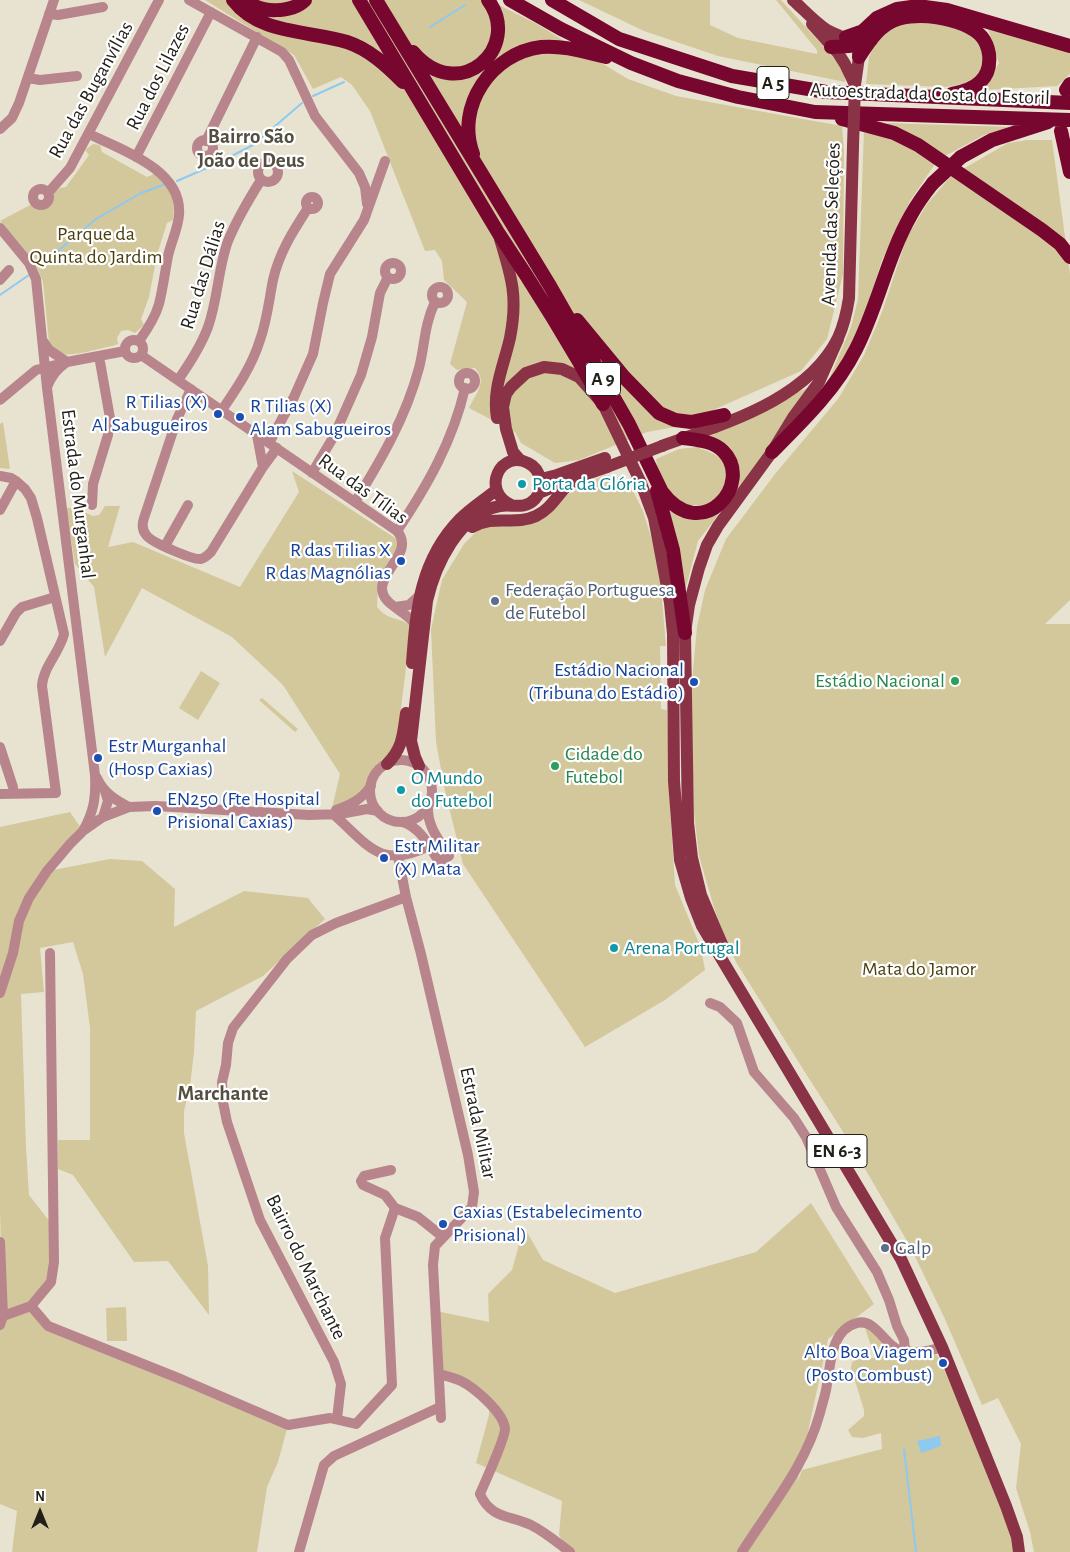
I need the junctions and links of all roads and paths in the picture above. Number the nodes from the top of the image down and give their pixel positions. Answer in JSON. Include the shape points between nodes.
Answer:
{"nodes":[{"id":1,"x":54,"y":0,"type":"edge"},
{"id":2,"x":159,"y":0,"type":"edge"},
{"id":3,"x":189,"y":0,"type":"edge"},
{"id":4,"x":233,"y":0,"type":"edge"},
{"id":5,"x":247,"y":0,"type":"edge"},
{"id":6,"x":305,"y":0,"type":"edge"},
{"id":7,"x":359,"y":0,"type":"edge"},
{"id":8,"x":376,"y":0,"type":"edge"},
{"id":9,"x":488,"y":0,"type":"edge"},
{"id":10,"x":510,"y":0,"type":"edge"},
{"id":11,"x":552,"y":0,"type":"edge"},
{"id":12,"x":792,"y":0,"type":"edge"},
{"id":13,"x":103,"y":7,"type":"dead end"},
{"id":14,"x":211,"y":12,"type":"junction"},
{"id":15,"x":49,"y":14,"type":"junction"},
{"id":16,"x":392,"y":28,"type":"junction"},
{"id":17,"x":257,"y":37,"type":"junction"},
{"id":18,"x":1070,"y":46,"type":"edge"},
{"id":19,"x":831,"y":47,"type":"junction"},
{"id":20,"x":853,"y":54,"type":"junction"},
{"id":21,"x":631,"y":63,"type":"junction"},
{"id":22,"x":77,"y":76,"type":"dead end"},
{"id":23,"x":28,"y":78,"type":"junction"},
{"id":24,"x":1069,"y":92,"type":"edge"},
{"id":25,"x":416,"y":93,"type":"junction"},
{"id":26,"x":932,"y":98,"type":"junction"},
{"id":27,"x":815,"y":112,"type":"junction"},
{"id":28,"x":1062,"y":124,"type":"edge"},
{"id":29,"x":0,"y":129,"type":"edge"},
{"id":30,"x":89,"y":134,"type":"junction"},
{"id":31,"x":206,"y":141,"type":"dead end"},
{"id":32,"x":136,"y":157,"type":"junction"},
{"id":33,"x":385,"y":161,"type":"dead end"},
{"id":34,"x":359,"y":172,"type":"junction"},
{"id":35,"x":1070,"y":172,"type":"edge"},
{"id":36,"x":380,"y":174,"type":"junction"},
{"id":37,"x":482,"y":175,"type":"junction"},
{"id":38,"x":261,"y":180,"type":"dead end"},
{"id":39,"x":48,"y":192,"type":"dead end"},
{"id":40,"x":368,"y":207,"type":"junction"},
{"id":41,"x":308,"y":208,"type":"dead end"},
{"id":42,"x":0,"y":228,"type":"edge"},
{"id":43,"x":499,"y":234,"type":"junction"},
{"id":44,"x":1070,"y":257,"type":"edge"},
{"id":45,"x":9,"y":270,"type":"dead end"},
{"id":46,"x":388,"y":277,"type":"dead end"},
{"id":47,"x":0,"y":280,"type":"edge"},
{"id":48,"x":550,"y":286,"type":"junction"},
{"id":49,"x":435,"y":302,"type":"dead end"},
{"id":50,"x":838,"y":339,"type":"junction"},
{"id":51,"x":43,"y":341,"type":"junction"},
{"id":52,"x":139,"y":341,"type":"junction"},
{"id":53,"x":125,"y":351,"type":"junction"},
{"id":54,"x":141,"y":354,"type":"junction"},
{"id":55,"x":99,"y":356,"type":"junction"},
{"id":56,"x":67,"y":362,"type":"junction"},
{"id":57,"x":45,"y":367,"type":"junction"},
{"id":58,"x":178,"y":380,"type":"junction"},
{"id":59,"x":21,"y":381,"type":"junction"},
{"id":60,"x":47,"y":388,"type":"junction"},
{"id":61,"x":465,"y":388,"type":"dead end"},
{"id":62,"x":191,"y":389,"type":"junction"},
{"id":63,"x":778,"y":397,"type":"junction"},
{"id":64,"x":0,"y":400,"type":"edge"},
{"id":65,"x":603,"y":404,"type":"junction"},
{"id":66,"x":222,"y":410,"type":"junction"},
{"id":67,"x":724,"y":415,"type":"junction"},
{"id":68,"x":257,"y":435,"type":"junction"},
{"id":69,"x":683,"y":438,"type":"junction"},
{"id":70,"x":661,"y":442,"type":"junction"},
{"id":71,"x":273,"y":446,"type":"junction"},
{"id":72,"x":772,"y":452,"type":"junction"},
{"id":73,"x":520,"y":460,"type":"junction"},
{"id":74,"x":606,"y":462,"type":"junction"},
{"id":75,"x":507,"y":463,"type":"junction"},
{"id":76,"x":263,"y":468,"type":"junction"},
{"id":77,"x":312,"y":473,"type":"junction"},
{"id":78,"x":652,"y":473,"type":"junction"},
{"id":79,"x":587,"y":474,"type":"junction"},
{"id":80,"x":0,"y":476,"type":"edge"},
{"id":81,"x":541,"y":479,"type":"junction"},
{"id":82,"x":16,"y":481,"type":"junction"},
{"id":83,"x":496,"y":490,"type":"junction"},
{"id":84,"x":539,"y":493,"type":"junction"},
{"id":85,"x":355,"y":502,"type":"junction"},
{"id":86,"x":188,"y":504,"type":"dead end"},
{"id":87,"x":92,"y":505,"type":"dead end"},
{"id":88,"x":511,"y":505,"type":"junction"},
{"id":89,"x":0,"y":510,"type":"edge"},
{"id":90,"x":398,"y":532,"type":"junction"},
{"id":91,"x":457,"y":536,"type":"junction"},
{"id":92,"x":165,"y":546,"type":"junction"},
{"id":93,"x":419,"y":596,"type":"junction"},
{"id":94,"x":56,"y":597,"type":"junction"},
{"id":95,"x":670,"y":603,"type":"joint"},
{"id":96,"x":395,"y":607,"type":"junction"},
{"id":97,"x":415,"y":625,"type":"junction"},
{"id":98,"x":685,"y":633,"type":"junction"},
{"id":99,"x":1,"y":635,"type":"edge"},
{"id":100,"x":0,"y":747,"type":"edge"},
{"id":101,"x":387,"y":764,"type":"junction"},
{"id":102,"x":419,"y":766,"type":"junction"},
{"id":103,"x":371,"y":786,"type":"junction"},
{"id":104,"x":12,"y":788,"type":"dead end"},
{"id":105,"x":100,"y":793,"type":"junction"},
{"id":106,"x":0,"y":794,"type":"edge"},
{"id":107,"x":129,"y":806,"type":"junction"},
{"id":108,"x":428,"y":808,"type":"junction"},
{"id":109,"x":354,"y":811,"type":"junction"},
{"id":110,"x":378,"y":811,"type":"junction"},
{"id":111,"x":329,"y":814,"type":"junction"},
{"id":112,"x":103,"y":817,"type":"junction"},
{"id":113,"x":403,"y":822,"type":"junction"},
{"id":114,"x":84,"y":831,"type":"junction"},
{"id":115,"x":350,"y":831,"type":"junction"},
{"id":116,"x":429,"y":846,"type":"junction"},
{"id":117,"x":398,"y":856,"type":"junction"},
{"id":118,"x":406,"y":897,"type":"junction"},
{"id":119,"x":50,"y":953,"type":"dead end"},
{"id":120,"x":0,"y":993,"type":"edge"},
{"id":121,"x":710,"y":1003,"type":"dead end"},
{"id":122,"x":391,"y":1170,"type":"dead end"},
{"id":123,"x":395,"y":1208,"type":"junction"},
{"id":124,"x":443,"y":1237,"type":"junction"},
{"id":125,"x":0,"y":1242,"type":"edge"},
{"id":126,"x":31,"y":1306,"type":"junction"},
{"id":127,"x":2,"y":1321,"type":"edge"},
{"id":128,"x":942,"y":1347,"type":"junction"},
{"id":129,"x":904,"y":1350,"type":"junction"},
{"id":130,"x":439,"y":1374,"type":"junction"},
{"id":131,"x":440,"y":1407,"type":"junction"},
{"id":132,"x":440,"y":1418,"type":"dead end"},
{"id":133,"x":336,"y":1420,"type":"junction"},
{"id":134,"x":299,"y":1552,"type":"edge"},
{"id":135,"x":570,"y":1552,"type":"edge"},
{"id":136,"x":742,"y":1552,"type":"edge"},
{"id":137,"x":1019,"y":1552,"type":"edge"},
{"id":138,"x":1027,"y":1552,"type":"edge"}],
"edges":[{"from":1,"to":15,"type":"street"},
{"from":2,"to":30,"type":"street","name":"Rua das Buganvílias"},
{"from":3,"to":14,"type":"street"},
{"from":4,"to":25,"type":"highway","via":[[241,10],[270,26],[348,42],[368,52]]},
{"from":5,"to":6,"type":"highway","via":[[268,10],[283,10]]},
{"from":7,"to":25,"type":"highway","number":"A 9"},
{"from":8,"to":16,"type":"highway","number":"A 9"},
{"from":9,"to":16,"type":"highway","via":[[495,12],[496,44],[477,68],[460,74],[442,73],[421,62]]},
{"from":10,"to":21,"type":"highway","name":"Autoestrada da Costa do Estoril","number":"A 5"},
{"from":11,"to":26,"type":"highway","name":"Autoestrada da Costa do Estoril","number":"A 5","via":[[620,39],[732,76],[826,92]]},
{"from":12,"to":19,"type":"main road"},
{"from":12,"to":20,"type":"main road"},
{"from":13,"to":15,"type":"street"},
{"from":14,"to":17,"type":"street"},
{"from":14,"to":32,"type":"street","name":"Rua dos Lilazes"},
{"from":15,"to":23,"type":"street"},
{"from":16,"to":37,"type":"highway","number":"A 9"},
{"from":17,"to":31,"type":"street"},
{"from":17,"to":34,"type":"street","via":[[282,52],[315,116]]},
{"from":18,"to":20,"type":"highway","via":[[947,10],[918,6],[897,9],[878,18],[862,31]]},
{"from":19,"to":20,"type":"highway","via":[[842,47]]},
{"from":19,"to":20,"type":"main road","via":[[838,53]]},
{"from":20,"to":26,"type":"highway","via":[[895,19],[932,16],[962,23],[978,33],[987,45],[989,69],[977,85]]},
{"from":20,"to":50,"type":"main road","name":"Avenida das Seleções","bridge":true,"via":[[850,298]]},
{"from":21,"to":27,"type":"highway","name":"Autoestrada da Costa do Estoril","number":"A 5","via":[[678,81],[738,97]]},
{"from":21,"to":37,"type":"highway","via":[[567,48],[542,47],[510,57],[499,65],[483,81],[472,102],[468,128],[472,151]]},
{"from":22,"to":23,"type":"street"},
{"from":23,"to":29,"type":"street","via":[[12,118]]},
{"from":24,"to":26,"type":"highway","name":"Autoestrada da Costa do Estoril","number":"A 5"},
{"from":25,"to":43,"type":"highway","number":"A 9"},
{"from":27,"to":28,"type":"highway","name":"Autoestrada da Costa do Estoril","number":"A 5"},
{"from":27,"to":44,"type":"highway","via":[[894,133],[918,146],[1042,230]]},
{"from":28,"to":35,"type":"highway"},
{"from":28,"to":72,"type":"highway","bridge":true,"via":[[992,140],[961,157],[933,183],[911,214],[896,246],[856,350],[832,387]]},
{"from":30,"to":32,"type":"street"},
{"from":30,"to":39,"type":"street","name":"Rua das Buganvílias","via":[[70,168]]},
{"from":32,"to":52,"type":"street","via":[[166,177],[179,206],[158,305]]},
{"from":33,"to":36,"type":"street"},
{"from":34,"to":36,"type":"street","via":[[367,176]]},
{"from":34,"to":40,"type":"street"},
{"from":36,"to":40,"type":"street"},
{"from":37,"to":48,"type":"highway","number":"A 9"},
{"from":38,"to":58,"type":"street","name":"Rua das Dálias","via":[[228,240],[208,326],[199,349]]},
{"from":40,"to":71,"type":"street","via":[[364,220],[330,274],[314,354]]},
{"from":41,"to":66,"type":"street","via":[[280,258],[253,361]]},
{"from":42,"to":51,"type":"street","name":"Estrada do Murganhal","via":[[29,263],[36,279]]},
{"from":43,"to":65,"type":"highway","number":"A 9"},
{"from":43,"to":75,"type":"main road","via":[[512,277],[514,298],[509,340],[495,396]]},
{"from":45,"to":47,"type":"street"},
{"from":46,"to":77,"type":"street","via":[[380,293],[372,337],[358,382],[334,436]]},
{"from":48,"to":67,"type":"highway","via":[[624,377],[659,413],[691,422]]},
{"from":48,"to":78,"type":"highway","number":"A 9","via":[[629,424]]},
{"from":49,"to":85,"type":"street","via":[[428,316],[419,368],[395,434]]},
{"from":50,"to":63,"type":"main road","name":"Avenida das Seleções","via":[[803,381]]},
{"from":50,"to":72,"type":"main road","via":[[819,382]]},
{"from":51,"to":56,"type":"street","via":[[49,350]]},
{"from":51,"to":57,"type":"street","name":"Estrada do Murganhal"},
{"from":52,"to":53,"type":"street","via":[[128,341]]},
{"from":52,"to":54,"type":"street","via":[[143,349]]},
{"from":53,"to":54,"type":"street","via":[[133,358]]},
{"from":53,"to":55,"type":"street"},
{"from":54,"to":58,"type":"street","name":"Rua das Tílias"},
{"from":55,"to":56,"type":"street"},
{"from":55,"to":87,"type":"street","via":[[110,418],[93,484]]},
{"from":56,"to":57,"type":"street"},
{"from":56,"to":60,"type":"street","via":[[57,369]]},
{"from":57,"to":59,"type":"street"},
{"from":57,"to":60,"type":"street","name":"Estrada do Murganhal"},
{"from":58,"to":62,"type":"street","name":"Rua das Tílias"},
{"from":59,"to":60,"type":"street","via":[[38,380]]},
{"from":59,"to":64,"type":"street"},
{"from":60,"to":105,"type":"street","name":"Estrada do Murganhal","via":[[95,775]]},
{"from":61,"to":90,"type":"street","via":[[460,412],[442,457]]},
{"from":62,"to":66,"type":"street","name":"Rua das Tílias"},
{"from":62,"to":92,"type":"street","via":[[177,420],[143,523],[148,537]]},
{"from":63,"to":67,"type":"main road","name":"Avenida das Seleções"},
{"from":63,"to":69,"type":"main road","name":"Avenida das Seleções","via":[[748,414]]},
{"from":65,"to":73,"type":"main road","via":[[579,377],[562,369],[544,367],[526,373],[506,394],[503,407],[513,452]]},
{"from":65,"to":95,"type":"main road","number":"A 9","via":[[654,518]]},
{"from":66,"to":68,"type":"street","name":"Rua das Tílias"},
{"from":67,"to":70,"type":"main road","name":"Avenida das Seleções"},
{"from":68,"to":71,"type":"street","name":"Rua das Tílias"},
{"from":68,"to":76,"type":"street"},
{"from":69,"to":70,"type":"main road","name":"Avenida das Seleções"},
{"from":69,"to":78,"type":"highway","via":[[706,442],[723,451],[733,472],[725,498],[714,509],[700,513],[684,512],[669,501]]},
{"from":70,"to":74,"type":"main road","name":"Avenida das Seleções"},
{"from":71,"to":76,"type":"street"},
{"from":71,"to":77,"type":"street","name":"Rua das Tílias"},
{"from":72,"to":98,"type":"main road","via":[[707,545],[689,605]]},
{"from":73,"to":75,"type":"main road"},
{"from":73,"to":81,"type":"main road","via":[[534,466]]},
{"from":74,"to":79,"type":"main road","name":"Avenida das Seleções"},
{"from":74,"to":81,"type":"main road","name":"Avenida das Seleções"},
{"from":75,"to":83,"type":"main road","via":[[497,474]]},
{"from":76,"to":92,"type":"street","via":[[206,556],[193,558]]},
{"from":77,"to":85,"type":"street","name":"Rua das Tílias"},
{"from":78,"to":98,"type":"highway","number":"A 9","via":[[673,550]]},
{"from":79,"to":84,"type":"main road","name":"Avenida das Seleções"},
{"from":79,"to":91,"type":"main road","via":[[574,481],[547,510],[537,516],[481,522]]},
{"from":80,"to":82,"type":"street"},
{"from":81,"to":84,"type":"main road"},
{"from":82,"to":89,"type":"street"},
{"from":82,"to":94,"type":"street","via":[[31,498],[38,518]]},
{"from":83,"to":88,"type":"main road","via":[[499,497]]},
{"from":83,"to":93,"type":"main road","via":[[462,516],[440,542]]},
{"from":84,"to":88,"type":"main road","name":"Avenida das Seleções","via":[[524,506]]},
{"from":85,"to":90,"type":"street","name":"Rua das Tílias"},
{"from":86,"to":92,"type":"street"},
{"from":88,"to":91,"type":"main road","name":"Avenida das Seleções","via":[[485,511]]},
{"from":90,"to":96,"type":"street","name":"Rua das Tílias","via":[[402,548],[384,579],[382,590]]},
{"from":91,"to":102,"type":"main road","name":"Avenida das Seleções","via":[[441,560],[427,601],[411,742]]},
{"from":93,"to":96,"type":"street","via":[[409,605]]},
{"from":93,"to":97,"type":"main road"},
{"from":94,"to":99,"type":"street","via":[[22,607]]},
{"from":94,"to":106,"type":"street","via":[[64,634],[42,686],[56,793]]},
{"from":95,"to":128,"type":"main road","number":"EN 6-3","via":[[674,781],[680,860],[691,898],[702,926],[902,1259]]},
{"from":96,"to":97,"type":"street","via":[[409,616]]},
{"from":97,"to":101,"type":"main road","via":[[412,676],[401,745]]},
{"from":98,"to":138,"type":"main road","number":"EN 6-3","via":[[688,823],[701,895],[724,949],[907,1254],[927,1294],[1012,1501]]},
{"from":100,"to":104,"type":"street"},
{"from":101,"to":102,"type":"street","via":[[404,760]]},
{"from":101,"to":103,"type":"street","via":[[375,775]]},
{"from":102,"to":108,"type":"street","via":[[432,785]]},
{"from":103,"to":110,"type":"street","via":[[372,802]]},
{"from":103,"to":111,"type":"street","via":[[354,803]]},
{"from":105,"to":107,"type":"street"},
{"from":105,"to":112,"type":"street","name":"Estrada do Murganhal","via":[[108,801]]},
{"from":105,"to":114,"type":"street","name":"Estrada do Murganhal"},
{"from":107,"to":111,"type":"street"},
{"from":107,"to":112,"type":"street","name":"Estrada do Murganhal"},
{"from":108,"to":113,"type":"street","via":[[420,816]]},
{"from":108,"to":116,"type":"street","via":[[431,827],[449,856],[439,862]]},
{"from":109,"to":110,"type":"street"},
{"from":109,"to":111,"type":"street"},
{"from":109,"to":115,"type":"street","via":[[348,820]]},
{"from":110,"to":113,"type":"street","via":[[392,820]]},
{"from":111,"to":115,"type":"street"},
{"from":112,"to":114,"type":"street","name":"Estrada do Murganhal"},
{"from":113,"to":116,"type":"street","via":[[417,829]]},
{"from":114,"to":120,"type":"street","name":"Estrada do Murganhal","via":[[47,871],[29,898],[19,921]]},
{"from":115,"to":117,"type":"street","via":[[372,849]]},
{"from":116,"to":117,"type":"street","via":[[413,854]]},
{"from":117,"to":118,"type":"street","name":"Estrada Militar"},
{"from":118,"to":124,"type":"street","name":"Estrada Militar","via":[[466,1146],[474,1192],[472,1207]]},
{"from":118,"to":133,"type":"street","name":"Bairro do Marchante","via":[[312,935],[287,959],[233,1028],[222,1082],[227,1122],[260,1220],[334,1362],[341,1384]]},
{"from":119,"to":126,"type":"street","via":[[54,1262],[51,1282]]},
{"from":121,"to":129,"type":"street","via":[[737,1023],[754,1072],[806,1137],[836,1207],[877,1272],[904,1340]]},
{"from":122,"to":123,"type":"street","via":[[364,1176],[361,1181],[385,1195]]},
{"from":123,"to":124,"type":"street","via":[[418,1217]]},
{"from":123,"to":133,"type":"street","via":[[385,1238],[392,1386],[356,1424]]},
{"from":124,"to":130,"type":"street","name":"Estrada Militar","via":[[435,1246],[433,1265]]},
{"from":125,"to":127,"type":"street"},
{"from":126,"to":127,"type":"street"},
{"from":126,"to":133,"type":"street","via":[[48,1326],[288,1425],[330,1418]]},
{"from":128,"to":129,"type":"street","via":[[930,1352]]},
{"from":128,"to":137,"type":"main road","number":"EN 6-3","via":[[1006,1506]]},
{"from":129,"to":136,"type":"street","via":[[892,1345],[864,1322],[856,1323],[837,1338],[816,1425],[800,1466]]},
{"from":130,"to":131,"type":"street","name":"Estrada Militar"},
{"from":130,"to":135,"type":"street","via":[[461,1381],[489,1402],[505,1428],[480,1494],[482,1499],[495,1514],[531,1525]]},
{"from":131,"to":132,"type":"street","name":"Estrada Militar"},
{"from":131,"to":134,"type":"street","via":[[334,1456],[324,1465]]}]}
